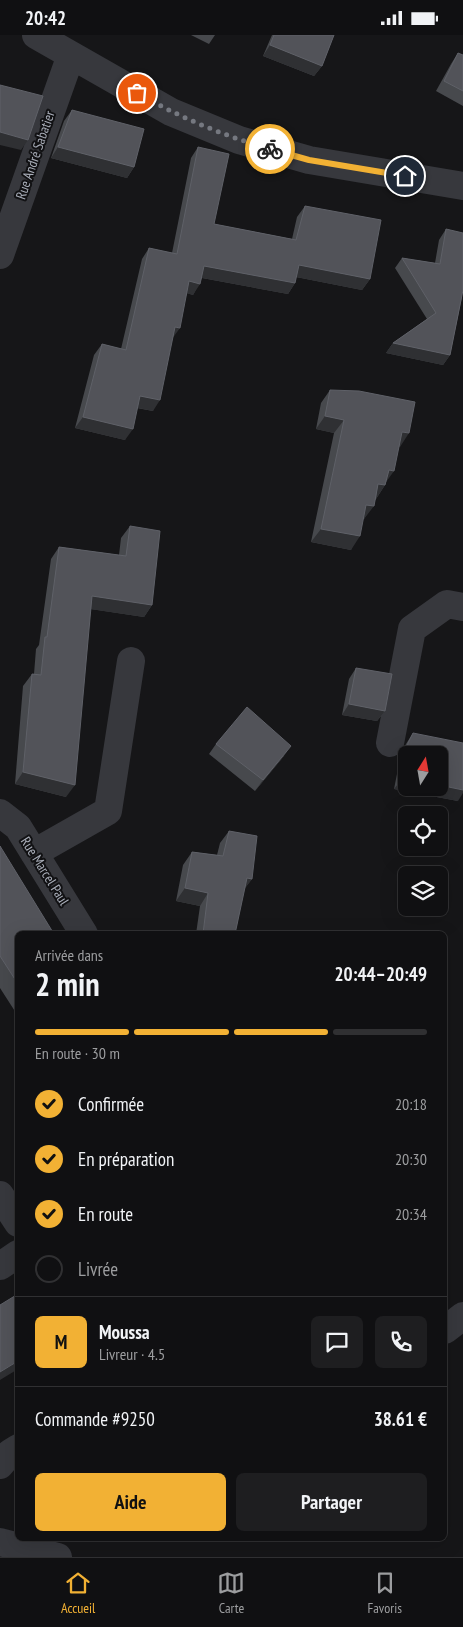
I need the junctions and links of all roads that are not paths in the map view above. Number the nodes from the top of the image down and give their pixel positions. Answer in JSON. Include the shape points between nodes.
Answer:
{"nodes":[{"id":1,"x":36,"y":35,"type":"edge"},
{"id":2,"x":71,"y":55,"type":"junction"},
{"id":3,"x":463,"y":186,"type":"edge"},
{"id":4,"x":0,"y":255,"type":"edge"},
{"id":5,"x":463,"y":607,"type":"edge"},
{"id":6,"x":131,"y":661,"type":"dead end"},
{"id":7,"x":390,"y":743,"type":"dead end"},
{"id":8,"x":0,"y":813,"type":"edge"},
{"id":9,"x":34,"y":853,"type":"junction"},
{"id":10,"x":82,"y":931,"type":"edge"},
{"id":11,"x":0,"y":1195,"type":"edge"},
{"id":12,"x":15,"y":1218,"type":"edge"},
{"id":13,"x":15,"y":1257,"type":"edge"},
{"id":14,"x":0,"y":1266,"type":"edge"},
{"id":15,"x":463,"y":1316,"type":"edge"},
{"id":16,"x":447,"y":1328,"type":"edge"},
{"id":17,"x":15,"y":1450,"type":"edge"},
{"id":18,"x":0,"y":1465,"type":"edge"},
{"id":19,"x":0,"y":1542,"type":"edge"},
{"id":20,"x":58,"y":1557,"type":"edge"}],
"edges":[{"from":1,"to":2,"type":"street"},
{"from":2,"to":3,"type":"street","via":[[170,112],[239,140],[309,160]]},
{"from":2,"to":4,"type":"street","name":"Rue André Sabatier"},
{"from":5,"to":7,"type":"street","via":[[447,604],[412,629]]},
{"from":6,"to":9,"type":"street","via":[[108,811]]},
{"from":8,"to":9,"type":"street","name":"Rue Marcel Paul","via":[[18,827]]},
{"from":9,"to":10,"type":"street","name":"Rue Marcel Paul"},
{"from":11,"to":12,"type":"street"},
{"from":13,"to":14,"type":"street"},
{"from":15,"to":16,"type":"street"},
{"from":17,"to":18,"type":"street"},
{"from":19,"to":20,"type":"street"}]}
